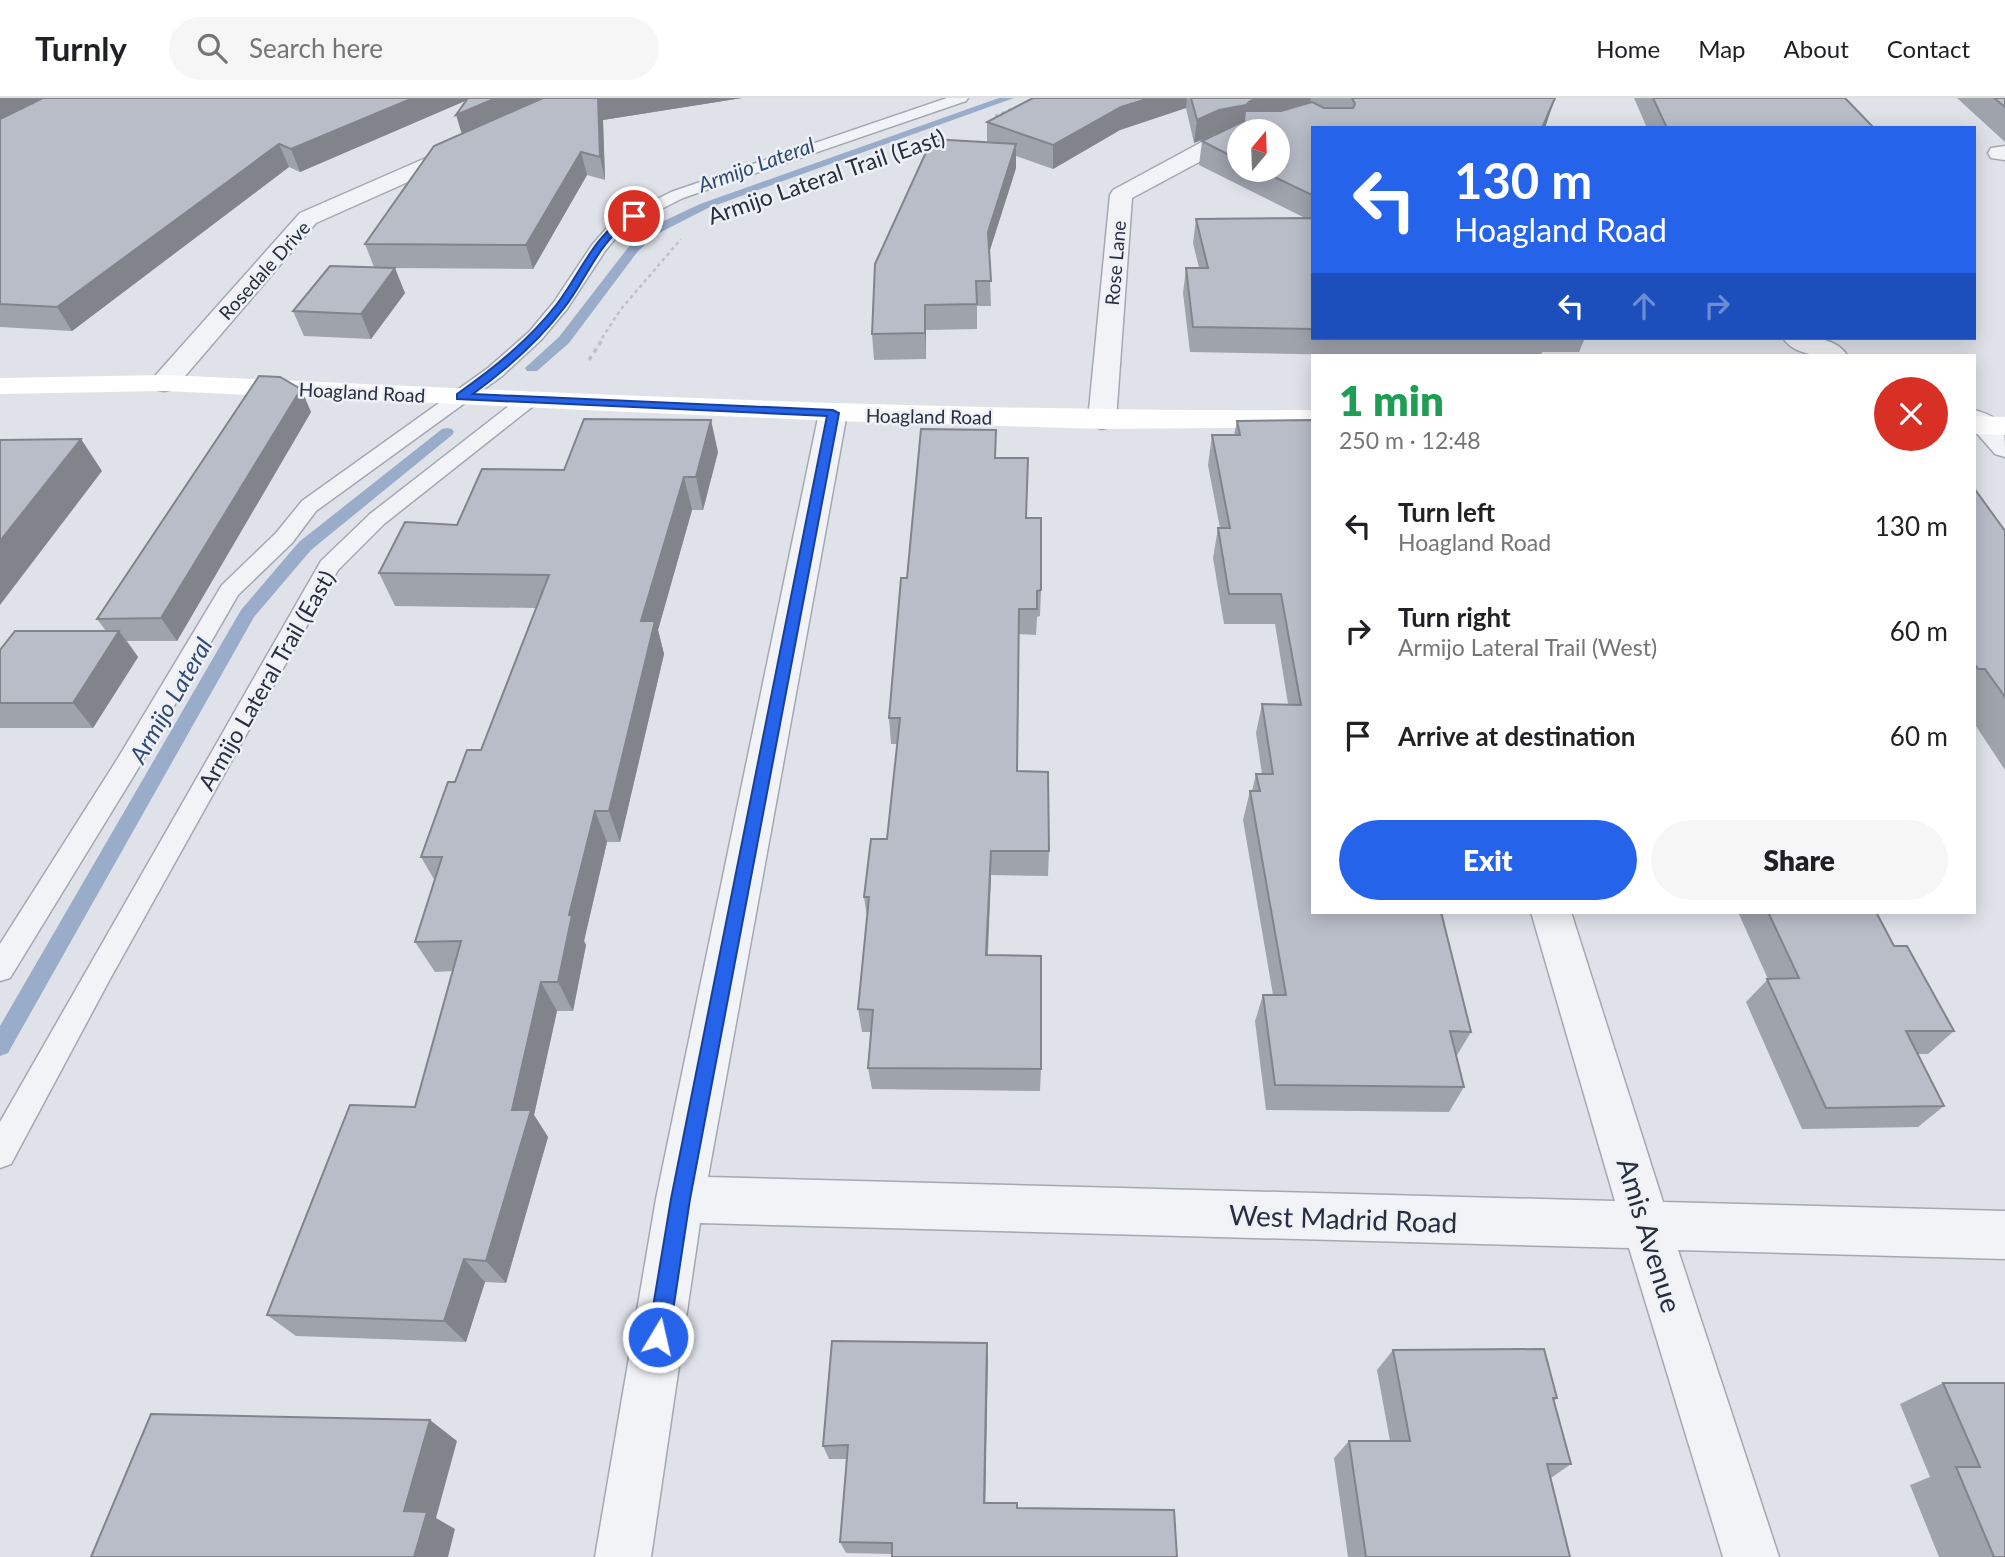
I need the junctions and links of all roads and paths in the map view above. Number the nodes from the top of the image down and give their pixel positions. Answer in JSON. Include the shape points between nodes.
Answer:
{"nodes":[{"id":1,"x":961,"y":98,"type":"edge"},
{"id":2,"x":1027,"y":103,"type":"edge"},
{"id":3,"x":988,"y":118,"type":"edge"},
{"id":4,"x":487,"y":138,"type":"edge"},
{"id":5,"x":1227,"y":140,"type":"edge"},
{"id":6,"x":682,"y":237,"type":"dead end"},
{"id":7,"x":1800,"y":340,"type":"edge"},
{"id":8,"x":1832,"y":354,"type":"edge"},
{"id":9,"x":164,"y":383,"type":"junction"},
{"id":10,"x":0,"y":386,"type":"edge"},
{"id":11,"x":461,"y":397,"type":"junction"},
{"id":12,"x":530,"y":400,"type":"junction"},
{"id":13,"x":833,"y":413,"type":"junction"},
{"id":14,"x":1311,"y":419,"type":"edge"},
{"id":15,"x":1102,"y":420,"type":"junction"},
{"id":16,"x":1985,"y":424,"type":"edge"},
{"id":17,"x":2005,"y":448,"type":"edge"},
{"id":18,"x":1552,"y":914,"type":"edge"},
{"id":19,"x":0,"y":969,"type":"edge"},
{"id":20,"x":0,"y":1153,"type":"edge"},
{"id":21,"x":680,"y":1199,"type":"junction"},
{"id":22,"x":1646,"y":1226,"type":"junction"},
{"id":23,"x":2005,"y":1235,"type":"edge"},
{"id":24,"x":623,"y":1557,"type":"edge"},
{"id":25,"x":1751,"y":1557,"type":"edge"}],
"edges":[{"from":1,"to":11,"type":"lane","via":[[677,195],[618,225],[535,336]]},
{"from":2,"to":3,"type":"path"},
{"from":4,"to":9,"type":"street","name":"Rosedale Drive","via":[[308,218]]},
{"from":5,"to":15,"type":"street","name":"Rose Lane","via":[[1121,195]]},
{"from":6,"to":12,"type":"path","name":"Armijo Lateral Trail (East)","via":[[621,309],[584,368]]},
{"from":7,"to":8,"type":"street"},
{"from":9,"to":10,"type":"street","name":"Hoagland Road"},
{"from":9,"to":11,"type":"street","name":"Hoagland Road"},
{"from":11,"to":12,"type":"street","name":"Hoagland Road"},
{"from":11,"to":19,"type":"lane","via":[[309,506],[284,538],[230,590]]},
{"from":12,"to":13,"type":"street","name":"Hoagland Road"},
{"from":12,"to":20,"type":"lane","name":"Armijo Lateral Trail (East)","via":[[377,519],[329,566]]},
{"from":13,"to":15,"type":"street","name":"Hoagland Road"},
{"from":13,"to":21,"type":"street"},
{"from":14,"to":15,"type":"street","name":"Hoagland Road"},
{"from":16,"to":17,"type":"street"},
{"from":18,"to":22,"type":"street","name":"Amis Avenue"},
{"from":21,"to":22,"type":"street","name":"West Madrid Road"},
{"from":21,"to":24,"type":"street"},
{"from":22,"to":23,"type":"street","name":"West Madrid Road"},
{"from":22,"to":25,"type":"street","name":"Amis Avenue"}]}
